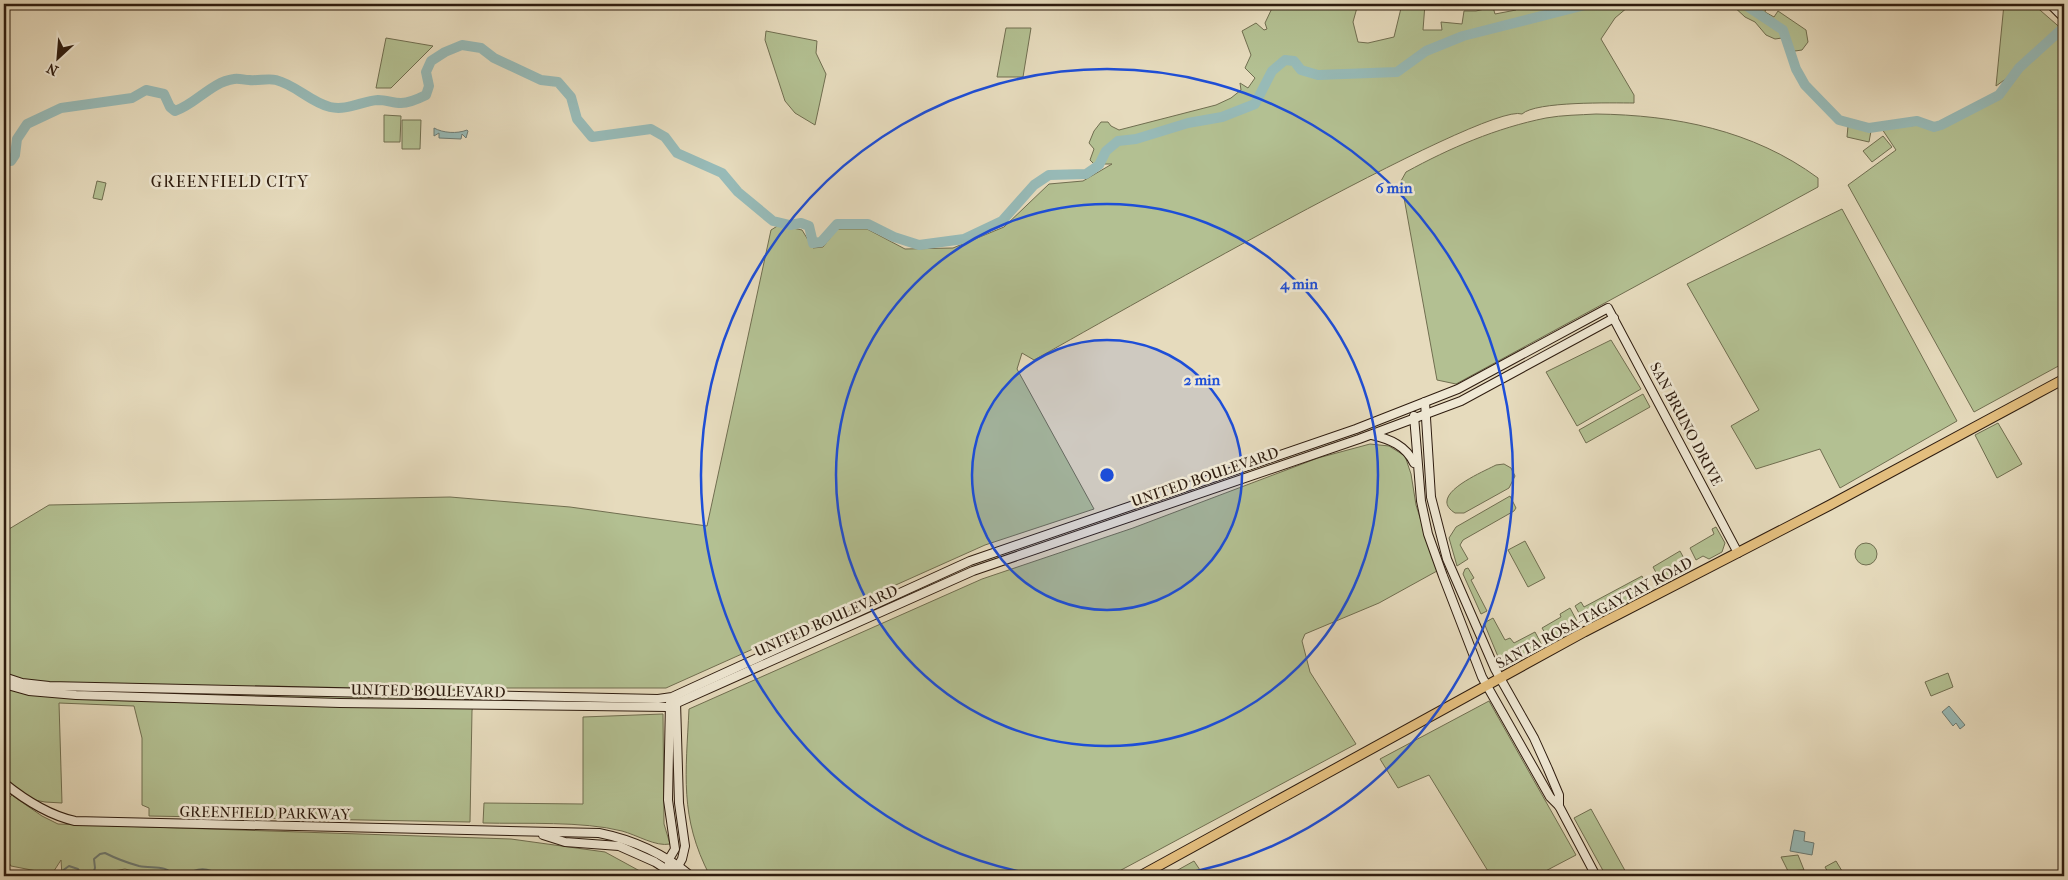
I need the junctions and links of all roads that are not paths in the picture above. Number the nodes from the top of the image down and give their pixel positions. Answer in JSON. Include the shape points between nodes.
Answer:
{"nodes":[{"id":1,"x":2050,"y":4,"type":"edge"},
{"id":2,"x":2060,"y":4,"type":"edge"},
{"id":3,"x":2064,"y":8,"type":"edge"},
{"id":4,"x":2064,"y":18,"type":"edge"},
{"id":5,"x":1608,"y":308,"type":"joint"},
{"id":6,"x":1614,"y":318,"type":"junction"},
{"id":7,"x":2064,"y":378,"type":"edge"},
{"id":8,"x":1425,"y":402,"type":"junction"},
{"id":9,"x":1413,"y":407,"type":"junction"},
{"id":10,"x":1426,"y":414,"type":"junction"},
{"id":11,"x":1414,"y":419,"type":"junction"},
{"id":12,"x":1370,"y":435,"type":"junction"},
{"id":13,"x":1416,"y":467,"type":"junction"},
{"id":14,"x":1438,"y":531,"type":"junction"},
{"id":15,"x":1428,"y":534,"type":"junction"},
{"id":16,"x":1738,"y":553,"type":"junction"},
{"id":17,"x":4,"y":677,"type":"edge"},
{"id":18,"x":1500,"y":679,"type":"junction"},
{"id":19,"x":4,"y":684,"type":"edge"},
{"id":20,"x":1487,"y":686,"type":"junction"},
{"id":21,"x":672,"y":697,"type":"junction"},
{"id":22,"x":678,"y":704,"type":"junction"},
{"id":23,"x":668,"y":707,"type":"junction"},
{"id":24,"x":4,"y":783,"type":"edge"},
{"id":25,"x":1558,"y":806,"type":"junction"},
{"id":26,"x":536,"y":833,"type":"junction"},
{"id":27,"x":669,"y":859,"type":"junction"},
{"id":28,"x":678,"y":866,"type":"junction"},
{"id":29,"x":669,"y":870,"type":"junction"},
{"id":30,"x":676,"y":876,"type":"edge"},
{"id":31,"x":691,"y":876,"type":"edge"},
{"id":32,"x":1140,"y":876,"type":"edge"},
{"id":33,"x":1596,"y":876,"type":"edge"}],
"edges":[{"from":1,"to":4,"type":"main road"},
{"from":2,"to":3,"type":"main road"},
{"from":5,"to":6,"type":"main road","name":"SAN BRUNO DRIVE"},
{"from":5,"to":8,"type":"main road","name":"UNITED BOULEVARD","via":[[1458,389]]},
{"from":6,"to":10,"type":"main road","name":"UNITED BOULEVARD","via":[[1461,402]]},
{"from":6,"to":16,"type":"main road","name":"SAN BRUNO DRIVE"},
{"from":7,"to":16,"type":"main road","name":"SANTA ROSA-TAGAYTAY ROAD"},
{"from":8,"to":9,"type":"main road","name":"UNITED BOULEVARD"},
{"from":8,"to":10,"type":"main road"},
{"from":9,"to":11,"type":"main road"},
{"from":9,"to":21,"type":"main road","name":"UNITED BOULEVARD","via":[[970,561]]},
{"from":10,"to":11,"type":"main road","name":"UNITED BOULEVARD"},
{"from":10,"to":14,"type":"main road","via":[[1431,497]]},
{"from":11,"to":12,"type":"main road","name":"UNITED BOULEVARD"},
{"from":11,"to":13,"type":"main road"},
{"from":12,"to":13,"type":"main road","via":[[1401,447],[1411,456]]},
{"from":12,"to":22,"type":"main road","name":"UNITED BOULEVARD","via":[[973,571]]},
{"from":13,"to":15,"type":"main road"},
{"from":14,"to":15,"type":"main road"},
{"from":14,"to":18,"type":"main road","via":[[1447,559]]},
{"from":15,"to":20,"type":"main road"},
{"from":16,"to":18,"type":"main road","name":"SANTA ROSA-TAGAYTAY ROAD"},
{"from":17,"to":21,"type":"main road","name":"UNITED BOULEVARD","via":[[49,686],[498,697]]},
{"from":18,"to":20,"type":"main road","name":"SANTA ROSA-TAGAYTAY ROAD"},
{"from":18,"to":25,"type":"main road","via":[[1548,768],[1559,795]]},
{"from":19,"to":23,"type":"main road","name":"UNITED BOULEVARD","via":[[29,691],[86,696],[350,704]]},
{"from":20,"to":25,"type":"main road"},
{"from":20,"to":32,"type":"main road","name":"SANTA ROSA-TAGAYTAY ROAD"},
{"from":21,"to":22,"type":"main road"},
{"from":21,"to":23,"type":"main road"},
{"from":22,"to":23,"type":"main road","name":"UNITED BOULEVARD"},
{"from":22,"to":28,"type":"main road","via":[[679,803],[685,846]]},
{"from":23,"to":27,"type":"main road","via":[[668,800],[675,849]]},
{"from":24,"to":26,"type":"main road","name":"GREENFIELD PARKWAY","via":[[44,810],[74,821]]},
{"from":25,"to":33,"type":"main road"},
{"from":26,"to":27,"type":"main road","name":"GREENFIELD PARKWAY","via":[[598,833],[638,843]]},
{"from":26,"to":29,"type":"main road","name":"GREENFIELD PARKWAY","via":[[565,842],[618,846]]},
{"from":27,"to":28,"type":"main road","name":"GREENFIELD PARKWAY"},
{"from":27,"to":29,"type":"main road"},
{"from":28,"to":29,"type":"main road"},
{"from":28,"to":31,"type":"main road","name":"GREENFIELD PARKWAY"},
{"from":29,"to":30,"type":"main road","name":"GREENFIELD PARKWAY"}]}
